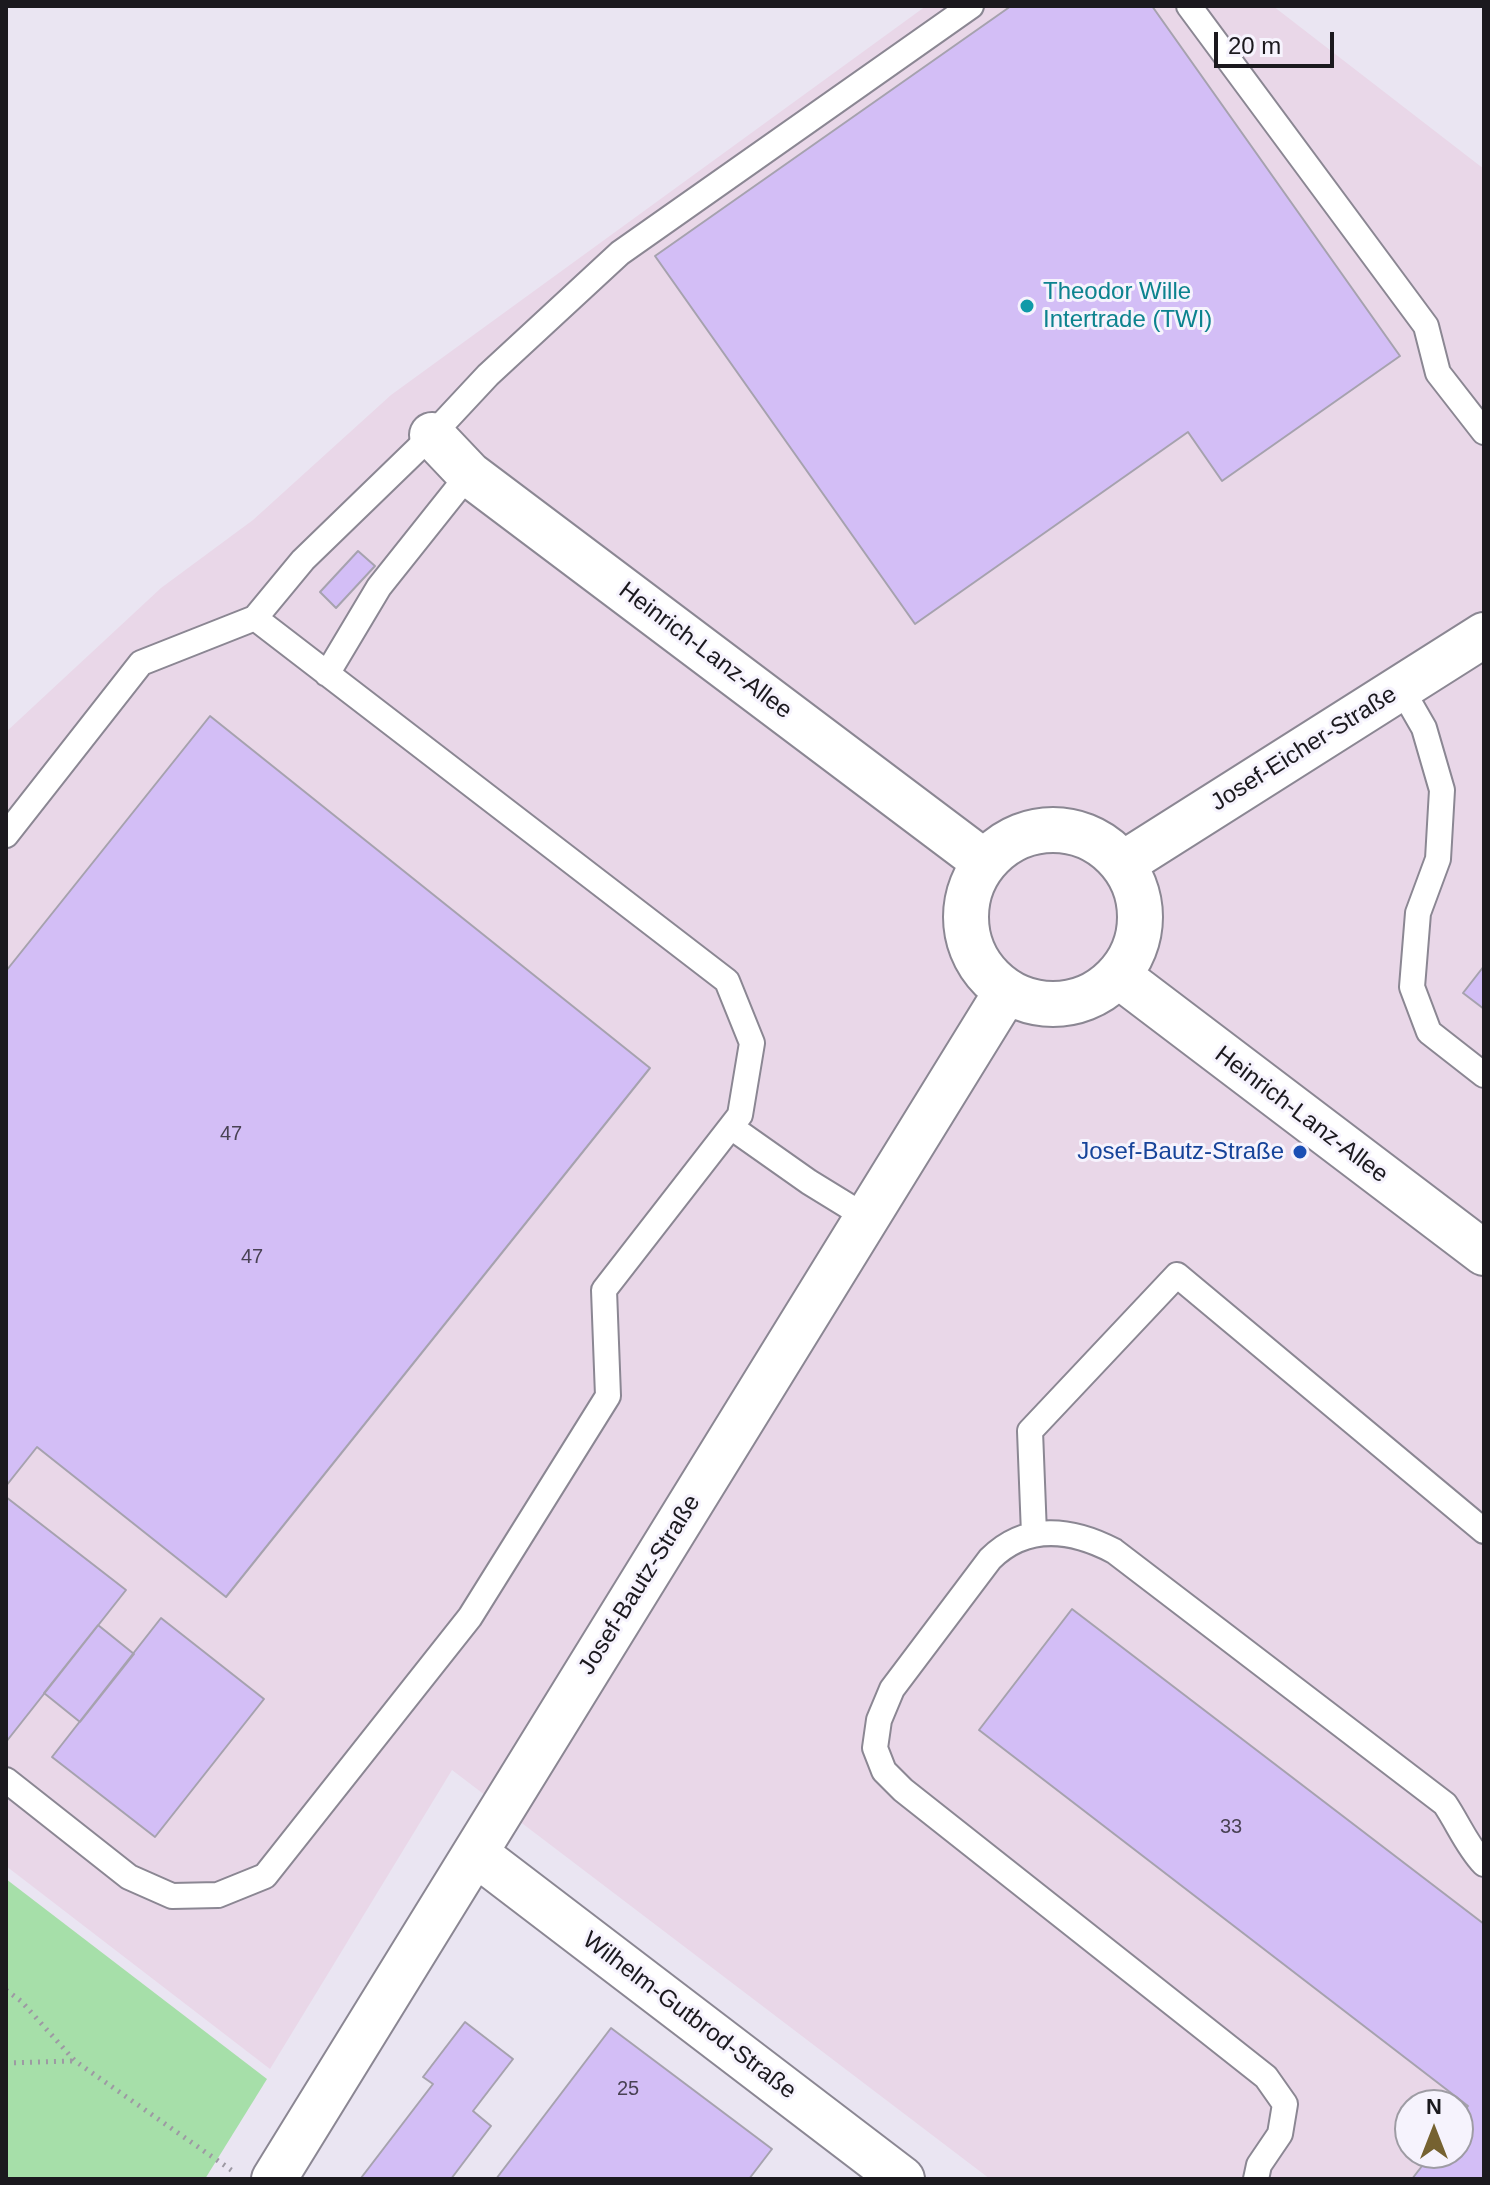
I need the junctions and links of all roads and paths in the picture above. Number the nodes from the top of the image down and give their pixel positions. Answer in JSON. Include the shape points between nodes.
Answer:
{"nodes":[{"id":1,"x":971,"y":6,"type":"edge"},
{"id":2,"x":1189,"y":6,"type":"edge"},
{"id":3,"x":1484,"y":432,"type":"edge"},
{"id":4,"x":432,"y":435,"type":"junction"},
{"id":5,"x":469,"y":474,"type":"junction"},
{"id":6,"x":255,"y":618,"type":"junction"},
{"id":7,"x":1484,"y":635,"type":"edge"},
{"id":8,"x":327,"y":674,"type":"junction"},
{"id":9,"x":1401,"y":688,"type":"junction"},
{"id":10,"x":6,"y":835,"type":"edge"},
{"id":11,"x":983,"y":861,"type":"junction"},
{"id":12,"x":1124,"y":863,"type":"junction"},
{"id":13,"x":1119,"y":976,"type":"junction"},
{"id":14,"x":1006,"y":992,"type":"junction"},
{"id":15,"x":1484,"y":1075,"type":"edge"},
{"id":16,"x":731,"y":1127,"type":"junction"},
{"id":17,"x":866,"y":1217,"type":"junction"},
{"id":18,"x":1484,"y":1253,"type":"edge"},
{"id":19,"x":1484,"y":1531,"type":"edge"},
{"id":20,"x":1034,"y":1534,"type":"junction"},
{"id":21,"x":6,"y":1780,"type":"edge"},
{"id":22,"x":475,"y":1853,"type":"junction"},
{"id":23,"x":1484,"y":1864,"type":"edge"},
{"id":24,"x":6,"y":1990,"type":"edge"},
{"id":25,"x":75,"y":2061,"type":"junction"},
{"id":26,"x":6,"y":2063,"type":"edge"},
{"id":27,"x":255,"y":2176,"type":"edge"},
{"id":28,"x":902,"y":2179,"type":"edge"},
{"id":29,"x":1256,"y":2179,"type":"edge"}],
"edges":[{"from":1,"to":4,"type":"lane","via":[[620,253],[488,375]]},
{"from":2,"to":3,"type":"lane","via":[[1426,326],[1438,373]]},
{"from":4,"to":5,"type":"street","name":"Heinrich-Lanz-Allee"},
{"from":4,"to":6,"type":"lane","via":[[303,560]]},
{"from":5,"to":8,"type":"lane","via":[[379,587]]},
{"from":5,"to":11,"type":"street","name":"Heinrich-Lanz-Allee"},
{"from":6,"to":8,"type":"lane"},
{"from":6,"to":10,"type":"lane","via":[[141,663]]},
{"from":7,"to":9,"type":"street","name":"Josef-Eicher-Straße"},
{"from":8,"to":16,"type":"lane","via":[[727,981],[752,1043],[740,1115]]},
{"from":9,"to":12,"type":"street","name":"Josef-Eicher-Straße"},
{"from":9,"to":15,"type":"lane","via":[[1424,728],[1442,790],[1438,859],[1418,913],[1412,987],[1429,1032]]},
{"from":11,"to":12,"type":"street","via":[[1015,837],[1062,829],[1098,841]]},
{"from":11,"to":14,"type":"street","via":[[964,908],[970,951]]},
{"from":12,"to":13,"type":"street","via":[[1137,889],[1140,934]]},
{"from":13,"to":14,"type":"street","via":[[1080,1002],[1038,1005]]},
{"from":13,"to":18,"type":"street","name":"Heinrich-Lanz-Allee"},
{"from":14,"to":17,"type":"street","name":"Josef-Bautz-Straße"},
{"from":16,"to":17,"type":"lane"},
{"from":16,"to":21,"type":"lane","via":[[604,1290],[608,1396],[600,1409],[470,1617],[265,1876],[218,1895],[172,1896],[129,1877]]},
{"from":17,"to":22,"type":"street","name":"Josef-Bautz-Straße"},
{"from":19,"to":20,"type":"lane","via":[[1177,1275],[1030,1431]]},
{"from":20,"to":23,"type":"lane","via":[[1091,1539],[1114,1551],[1445,1804],[1469,1849]]},
{"from":20,"to":29,"type":"lane","via":[[1006,1543],[990,1559],[892,1689],[875,1748],[884,1771],[903,1790],[1266,2077],[1285,2104],[1280,2134]]},
{"from":22,"to":27,"type":"street","name":"Josef-Bautz-Straße"},
{"from":22,"to":28,"type":"street","name":"Wilhelm-Gutbrod-Straße"},
{"from":24,"to":25,"type":"path"},
{"from":25,"to":26,"type":"path"},
{"from":25,"to":27,"type":"path"}]}
